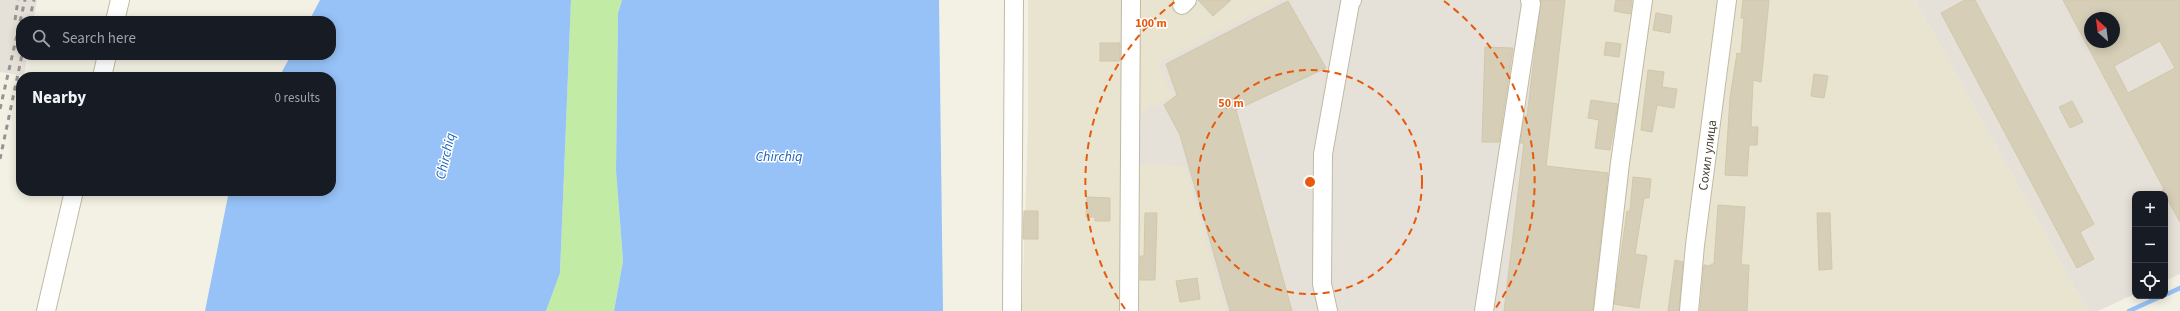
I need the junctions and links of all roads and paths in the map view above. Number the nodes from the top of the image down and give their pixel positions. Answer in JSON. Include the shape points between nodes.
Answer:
{"nodes":[{"id":1,"x":120,"y":0,"type":"edge"},
{"id":2,"x":1014,"y":0,"type":"edge"},
{"id":3,"x":1131,"y":0,"type":"edge"},
{"id":4,"x":1352,"y":0,"type":"edge"},
{"id":5,"x":1530,"y":0,"type":"edge"},
{"id":6,"x":1643,"y":0,"type":"edge"},
{"id":7,"x":1727,"y":0,"type":"edge"},
{"id":8,"x":116,"y":16,"type":"edge"},
{"id":9,"x":106,"y":60,"type":"edge"},
{"id":10,"x":103,"y":72,"type":"edge"},
{"id":11,"x":73,"y":196,"type":"edge"},
{"id":12,"x":46,"y":311,"type":"edge"},
{"id":13,"x":1012,"y":311,"type":"edge"},
{"id":14,"x":1129,"y":311,"type":"edge"},
{"id":15,"x":1328,"y":311,"type":"edge"},
{"id":16,"x":1484,"y":311,"type":"edge"},
{"id":17,"x":1603,"y":311,"type":"edge"},
{"id":18,"x":1688,"y":311,"type":"edge"}],
"edges":[{"from":1,"to":8,"type":"street"},
{"from":2,"to":13,"type":"street"},
{"from":3,"to":14,"type":"street"},
{"from":4,"to":15,"type":"street","via":[[1323,154],[1322,284]]},
{"from":5,"to":16,"type":"street"},
{"from":6,"to":17,"type":"street"},
{"from":7,"to":18,"type":"street","name":"Сохил улица"},
{"from":9,"to":10,"type":"street"},
{"from":11,"to":12,"type":"street"}]}
